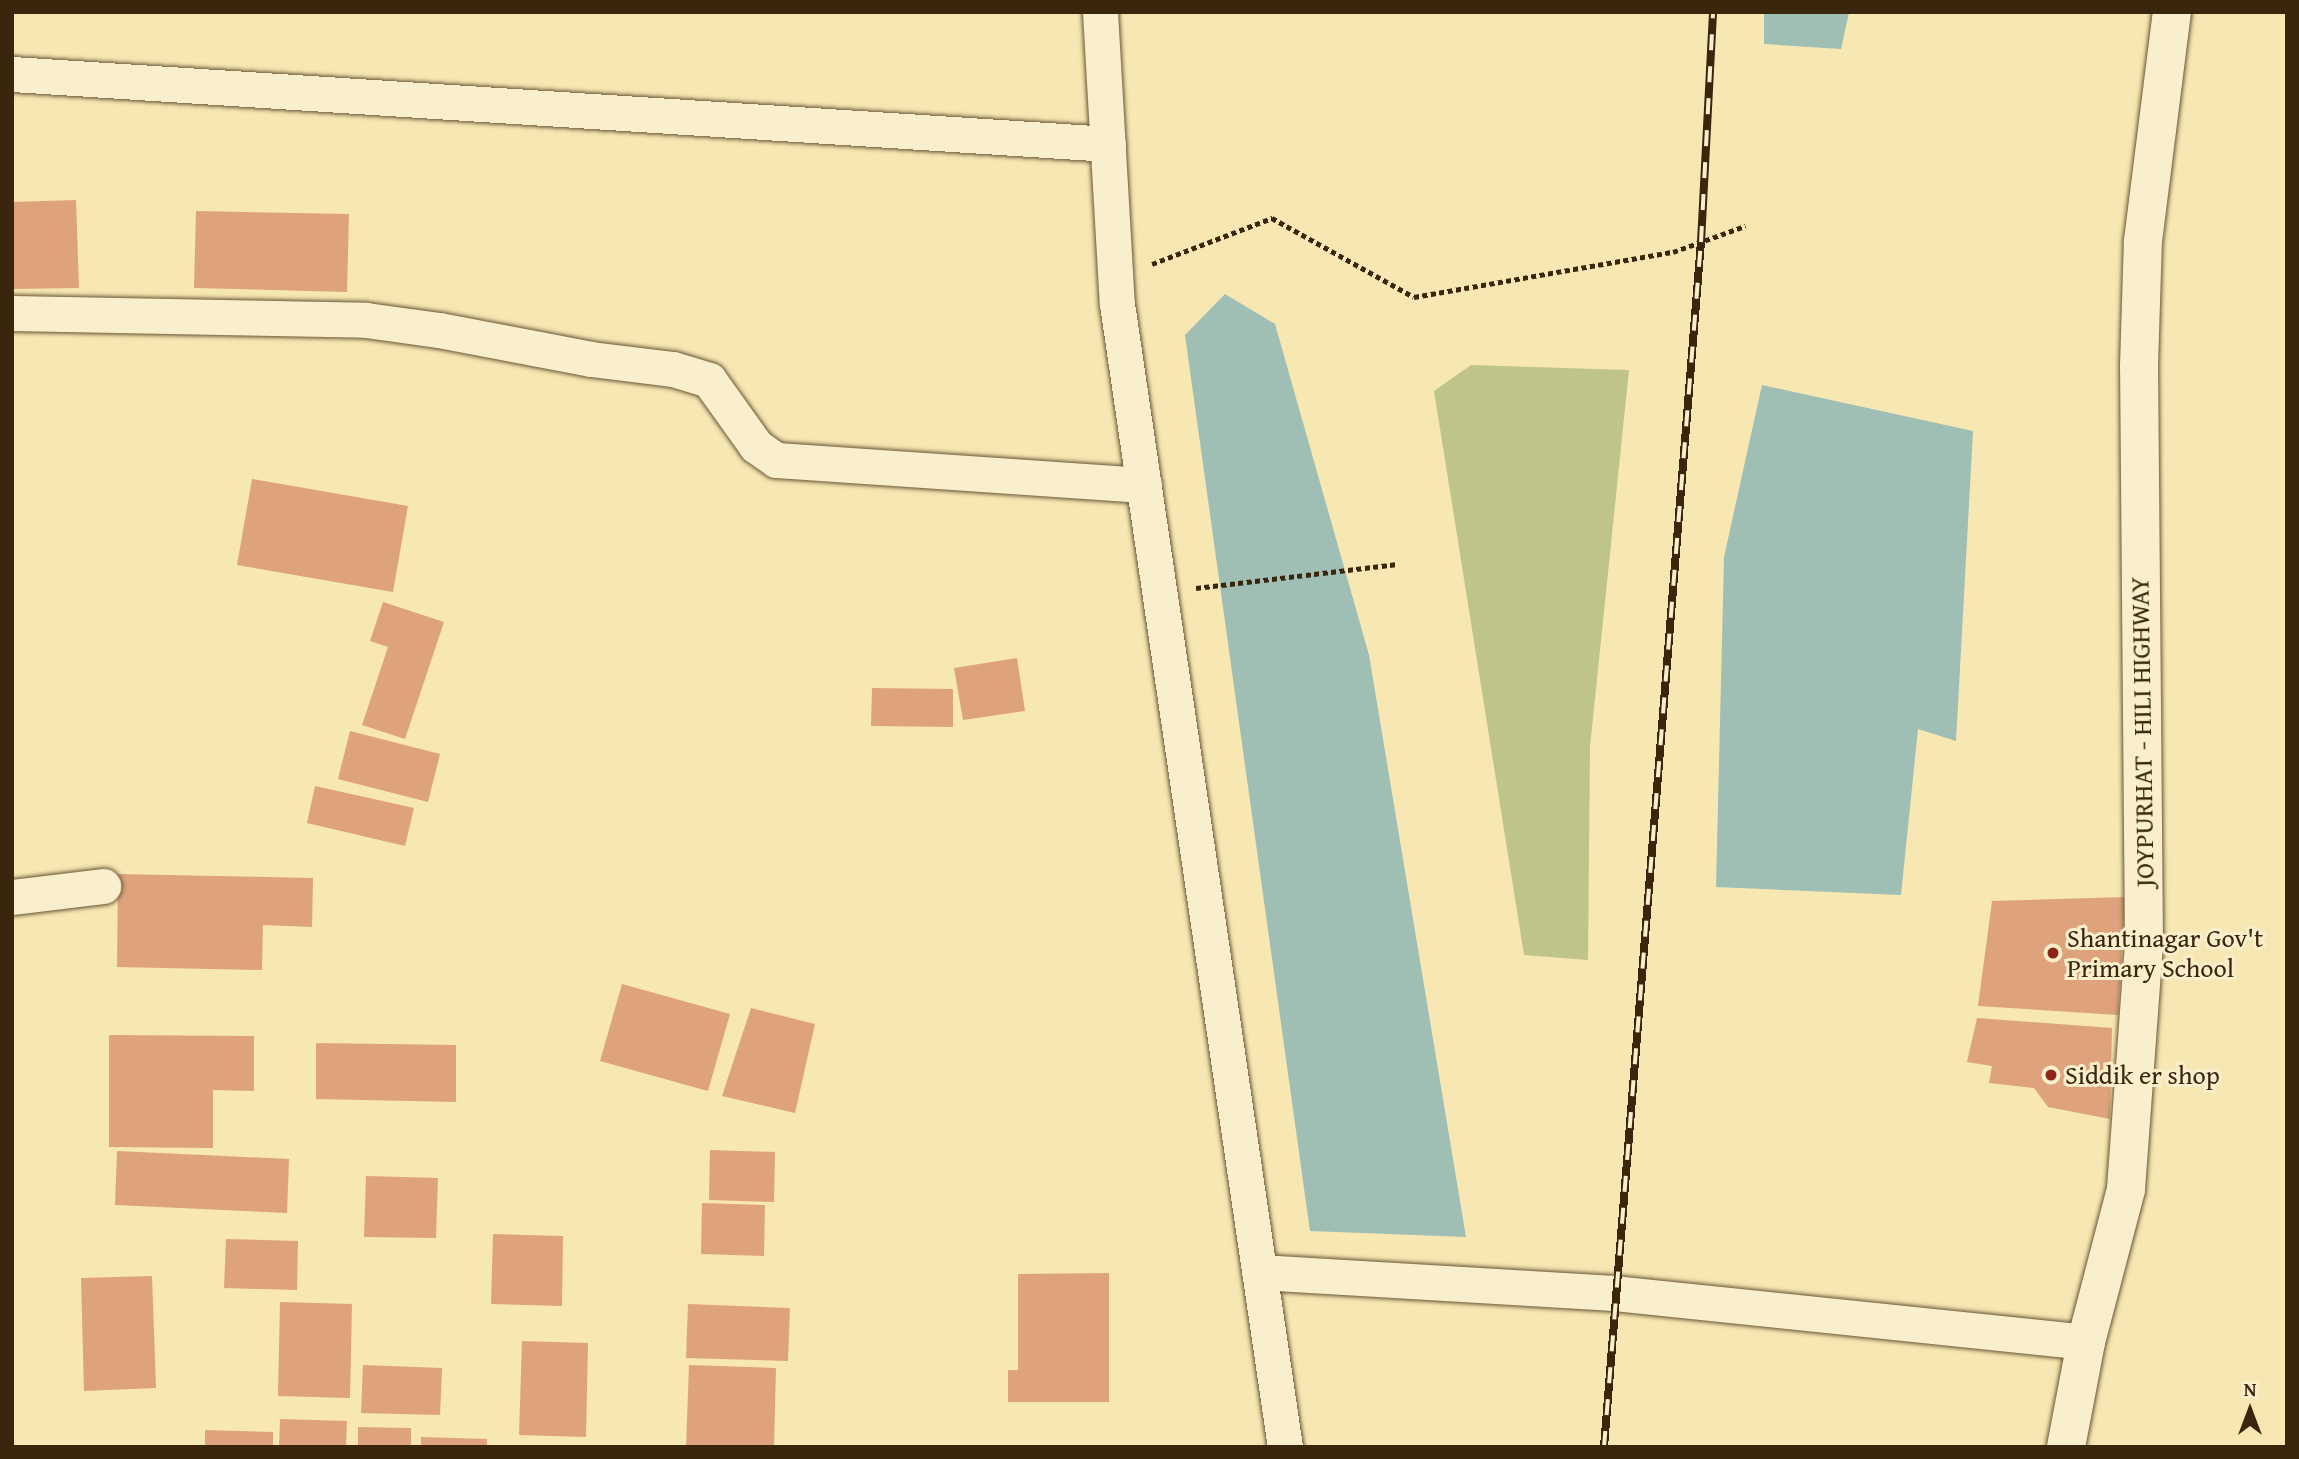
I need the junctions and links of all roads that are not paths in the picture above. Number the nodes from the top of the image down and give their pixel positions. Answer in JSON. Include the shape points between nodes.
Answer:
{"nodes":[{"id":1,"x":1100,"y":12,"type":"edge"},
{"id":2,"x":2172,"y":12,"type":"edge"},
{"id":3,"x":12,"y":74,"type":"edge"},
{"id":4,"x":1108,"y":144,"type":"junction"},
{"id":5,"x":12,"y":313,"type":"edge"},
{"id":6,"x":1144,"y":485,"type":"junction"},
{"id":7,"x":103,"y":886,"type":"dead end"},
{"id":8,"x":12,"y":897,"type":"edge"},
{"id":9,"x":1260,"y":1272,"type":"junction"},
{"id":10,"x":2086,"y":1342,"type":"junction"},
{"id":11,"x":1286,"y":1447,"type":"edge"},
{"id":12,"x":2066,"y":1447,"type":"edge"}],
"edges":[{"from":1,"to":4,"type":"street"},
{"from":2,"to":10,"type":"main road","name":"JOYPURHAT - HILI HIGHWAY","via":[[2143,241],[2139,366],[2144,946],[2126,1189]]},
{"from":3,"to":4,"type":"street"},
{"from":4,"to":6,"type":"street","via":[[1115,279]]},
{"from":5,"to":6,"type":"street","via":[[366,320],[439,330],[591,359],[673,369],[709,380],[757,446],[776,460]]},
{"from":6,"to":9,"type":"street"},
{"from":7,"to":8,"type":"street"},
{"from":9,"to":10,"type":"street","via":[[1613,1293]]},
{"from":9,"to":11,"type":"street"},
{"from":10,"to":12,"type":"main road","name":"JOYPURHAT - HILI HIGHWAY"}]}
